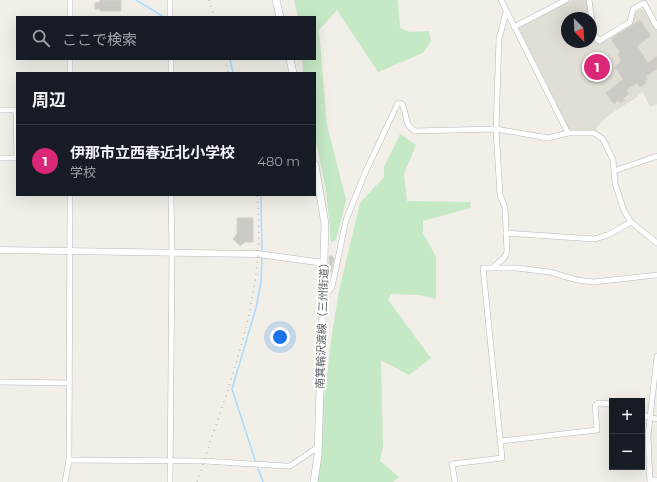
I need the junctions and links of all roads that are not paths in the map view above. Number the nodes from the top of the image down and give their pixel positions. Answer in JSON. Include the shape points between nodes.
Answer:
{"nodes":[{"id":1,"x":70,"y":0,"type":"edge"},
{"id":2,"x":170,"y":0,"type":"edge"},
{"id":3,"x":276,"y":0,"type":"edge"},
{"id":4,"x":501,"y":0,"type":"edge"},
{"id":5,"x":566,"y":0,"type":"edge"},
{"id":6,"x":589,"y":0,"type":"edge"},
{"id":7,"x":506,"y":12,"type":"junction"},
{"id":8,"x":70,"y":16,"type":"edge"},
{"id":9,"x":170,"y":16,"type":"edge"},
{"id":10,"x":280,"y":16,"type":"edge"},
{"id":11,"x":514,"y":27,"type":"junction"},
{"id":12,"x":657,"y":27,"type":"edge"},
{"id":13,"x":70,"y":60,"type":"edge"},
{"id":14,"x":171,"y":60,"type":"edge"},
{"id":15,"x":290,"y":60,"type":"edge"},
{"id":16,"x":70,"y":72,"type":"edge"},
{"id":17,"x":171,"y":72,"type":"edge"},
{"id":18,"x":294,"y":72,"type":"edge"},
{"id":19,"x":0,"y":110,"type":"edge"},
{"id":20,"x":16,"y":113,"type":"edge"},
{"id":21,"x":496,"y":129,"type":"junction"},
{"id":22,"x":568,"y":133,"type":"junction"},
{"id":23,"x":657,"y":156,"type":"edge"},
{"id":24,"x":0,"y":158,"type":"edge"},
{"id":25,"x":16,"y":158,"type":"edge"},
{"id":26,"x":316,"y":171,"type":"edge"},
{"id":27,"x":614,"y":171,"type":"junction"},
{"id":28,"x":70,"y":196,"type":"edge"},
{"id":29,"x":171,"y":196,"type":"edge"},
{"id":30,"x":631,"y":222,"type":"junction"},
{"id":31,"x":506,"y":233,"type":"junction"},
{"id":32,"x":657,"y":243,"type":"edge"},
{"id":33,"x":0,"y":250,"type":"edge"},
{"id":34,"x":70,"y":251,"type":"junction"},
{"id":35,"x":172,"y":252,"type":"junction"},
{"id":36,"x":324,"y":264,"type":"junction"},
{"id":37,"x":491,"y":269,"type":"junction"},
{"id":38,"x":657,"y":276,"type":"edge"},
{"id":39,"x":323,"y":294,"type":"junction"},
{"id":40,"x":657,"y":356,"type":"edge"},
{"id":41,"x":0,"y":382,"type":"edge"},
{"id":42,"x":69,"y":382,"type":"junction"},
{"id":43,"x":609,"y":404,"type":"edge"},
{"id":44,"x":645,"y":416,"type":"edge"},
{"id":45,"x":650,"y":418,"type":"junction"},
{"id":46,"x":657,"y":418,"type":"edge"},
{"id":47,"x":501,"y":441,"type":"junction"},
{"id":48,"x":318,"y":447,"type":"junction"},
{"id":49,"x":69,"y":460,"type":"junction"},
{"id":50,"x":171,"y":461,"type":"junction"},
{"id":51,"x":657,"y":480,"type":"edge"},
{"id":52,"x":650,"y":481,"type":"edge"},
{"id":53,"x":65,"y":482,"type":"edge"},
{"id":54,"x":170,"y":482,"type":"edge"},
{"id":55,"x":314,"y":482,"type":"edge"},
{"id":56,"x":455,"y":482,"type":"edge"}],
"edges":[{"from":1,"to":8,"type":"street"},
{"from":2,"to":9,"type":"street"},
{"from":3,"to":10,"type":"main road"},
{"from":4,"to":7,"type":"street"},
{"from":5,"to":11,"type":"street"},
{"from":6,"to":12,"type":"street","via":[[594,34],[599,41],[630,22],[633,8],[644,3]]},
{"from":7,"to":11,"type":"street"},
{"from":7,"to":21,"type":"street","via":[[499,39]]},
{"from":11,"to":22,"type":"street"},
{"from":13,"to":16,"type":"street"},
{"from":14,"to":17,"type":"street"},
{"from":15,"to":18,"type":"main road"},
{"from":19,"to":20,"type":"street","via":[[14,110]]},
{"from":21,"to":22,"type":"street","via":[[548,138]]},
{"from":21,"to":31,"type":"street","via":[[500,195],[505,207]]},
{"from":21,"to":39,"type":"street","via":[[415,131],[409,128],[405,108],[398,103],[365,172],[346,220],[332,287]]},
{"from":22,"to":27,"type":"street","via":[[594,134],[603,139],[613,160]]},
{"from":23,"to":27,"type":"street"},
{"from":24,"to":25,"type":"street"},
{"from":26,"to":36,"type":"main road","name":"南箕輪沢渡線（三州街道）","via":[[324,210]]},
{"from":27,"to":30,"type":"street","via":[[618,197]]},
{"from":28,"to":34,"type":"street"},
{"from":29,"to":35,"type":"street"},
{"from":30,"to":31,"type":"street","via":[[608,235],[594,238]]},
{"from":30,"to":32,"type":"street"},
{"from":31,"to":37,"type":"street","via":[[504,258]]},
{"from":33,"to":34,"type":"street"},
{"from":34,"to":35,"type":"street"},
{"from":34,"to":42,"type":"street"},
{"from":35,"to":36,"type":"street","via":[[269,254]]},
{"from":35,"to":50,"type":"street"},
{"from":36,"to":39,"type":"main road","name":"南箕輪沢渡線（三州街道）"},
{"from":37,"to":38,"type":"street","via":[[517,268],[550,272],[593,282]]},
{"from":37,"to":47,"type":"street","via":[[483,268]]},
{"from":39,"to":48,"type":"main road","name":"南箕輪沢渡線（三州街道）"},
{"from":40,"to":45,"type":"street"},
{"from":41,"to":42,"type":"street"},
{"from":42,"to":49,"type":"street"},
{"from":43,"to":47,"type":"street","via":[[598,403],[595,406],[597,430]]},
{"from":44,"to":45,"type":"street"},
{"from":45,"to":46,"type":"street"},
{"from":45,"to":52,"type":"street"},
{"from":47,"to":56,"type":"street","via":[[502,458],[452,464]]},
{"from":48,"to":50,"type":"street","via":[[290,466]]},
{"from":48,"to":55,"type":"main road","name":"南箕輪沢渡線（三州街道）"},
{"from":49,"to":50,"type":"street"},
{"from":49,"to":53,"type":"street"},
{"from":50,"to":54,"type":"street"},
{"from":51,"to":52,"type":"street"}]}
